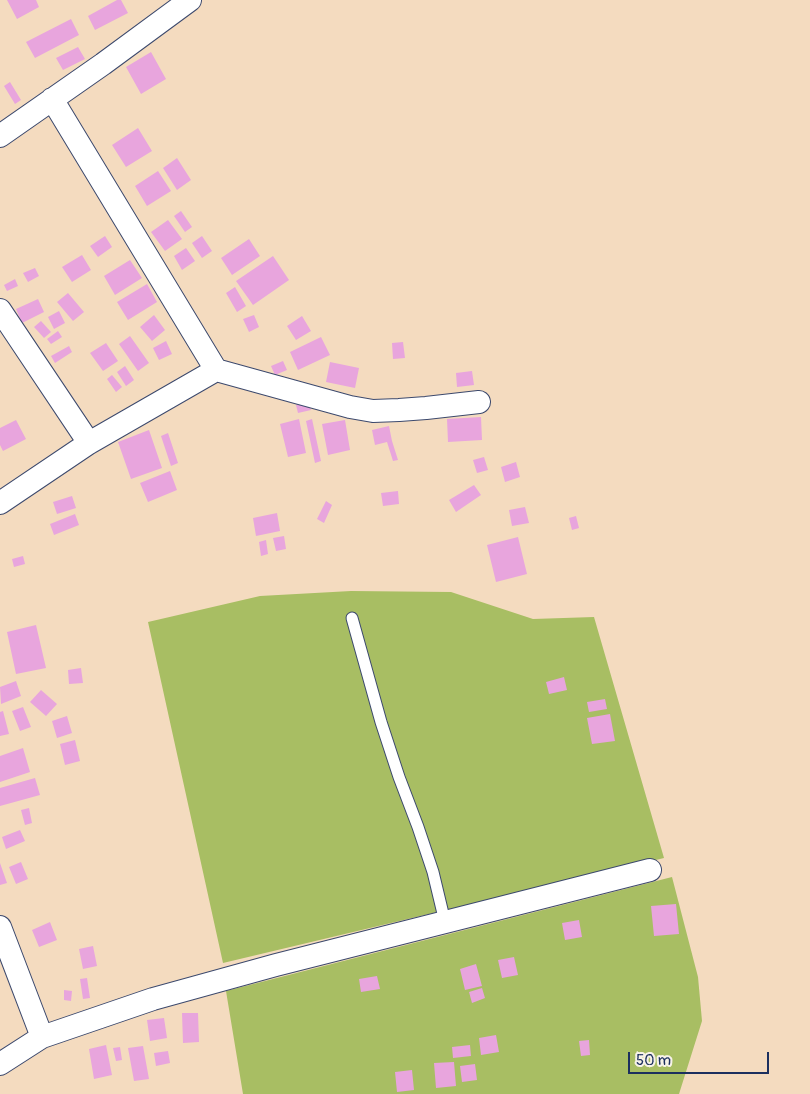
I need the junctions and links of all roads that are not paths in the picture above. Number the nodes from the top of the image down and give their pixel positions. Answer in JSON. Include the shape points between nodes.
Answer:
{"nodes":[{"id":1,"x":190,"y":0,"type":"edge"},
{"id":2,"x":52,"y":99,"type":"junction"},
{"id":3,"x":0,"y":136,"type":"edge"},
{"id":4,"x":0,"y":310,"type":"edge"},
{"id":5,"x":216,"y":370,"type":"junction"},
{"id":6,"x":479,"y":402,"type":"dead end"},
{"id":7,"x":89,"y":443,"type":"junction"},
{"id":8,"x":0,"y":502,"type":"edge"},
{"id":9,"x":352,"y":618,"type":"dead end"},
{"id":10,"x":650,"y":870,"type":"dead end"},
{"id":11,"x":444,"y":922,"type":"junction"},
{"id":12,"x":0,"y":927,"type":"edge"},
{"id":13,"x":42,"y":1037,"type":"junction"},
{"id":14,"x":0,"y":1064,"type":"edge"}],
"edges":[{"from":1,"to":2,"type":"street"},
{"from":2,"to":3,"type":"street"},
{"from":2,"to":5,"type":"street"},
{"from":4,"to":7,"type":"street"},
{"from":5,"to":6,"type":"street","via":[[373,411]]},
{"from":5,"to":7,"type":"street"},
{"from":7,"to":8,"type":"street"},
{"from":9,"to":11,"type":"lane","via":[[381,722],[433,872]]},
{"from":10,"to":11,"type":"street"},
{"from":11,"to":13,"type":"street","via":[[153,999]]},
{"from":12,"to":13,"type":"street"},
{"from":13,"to":14,"type":"street"}]}
